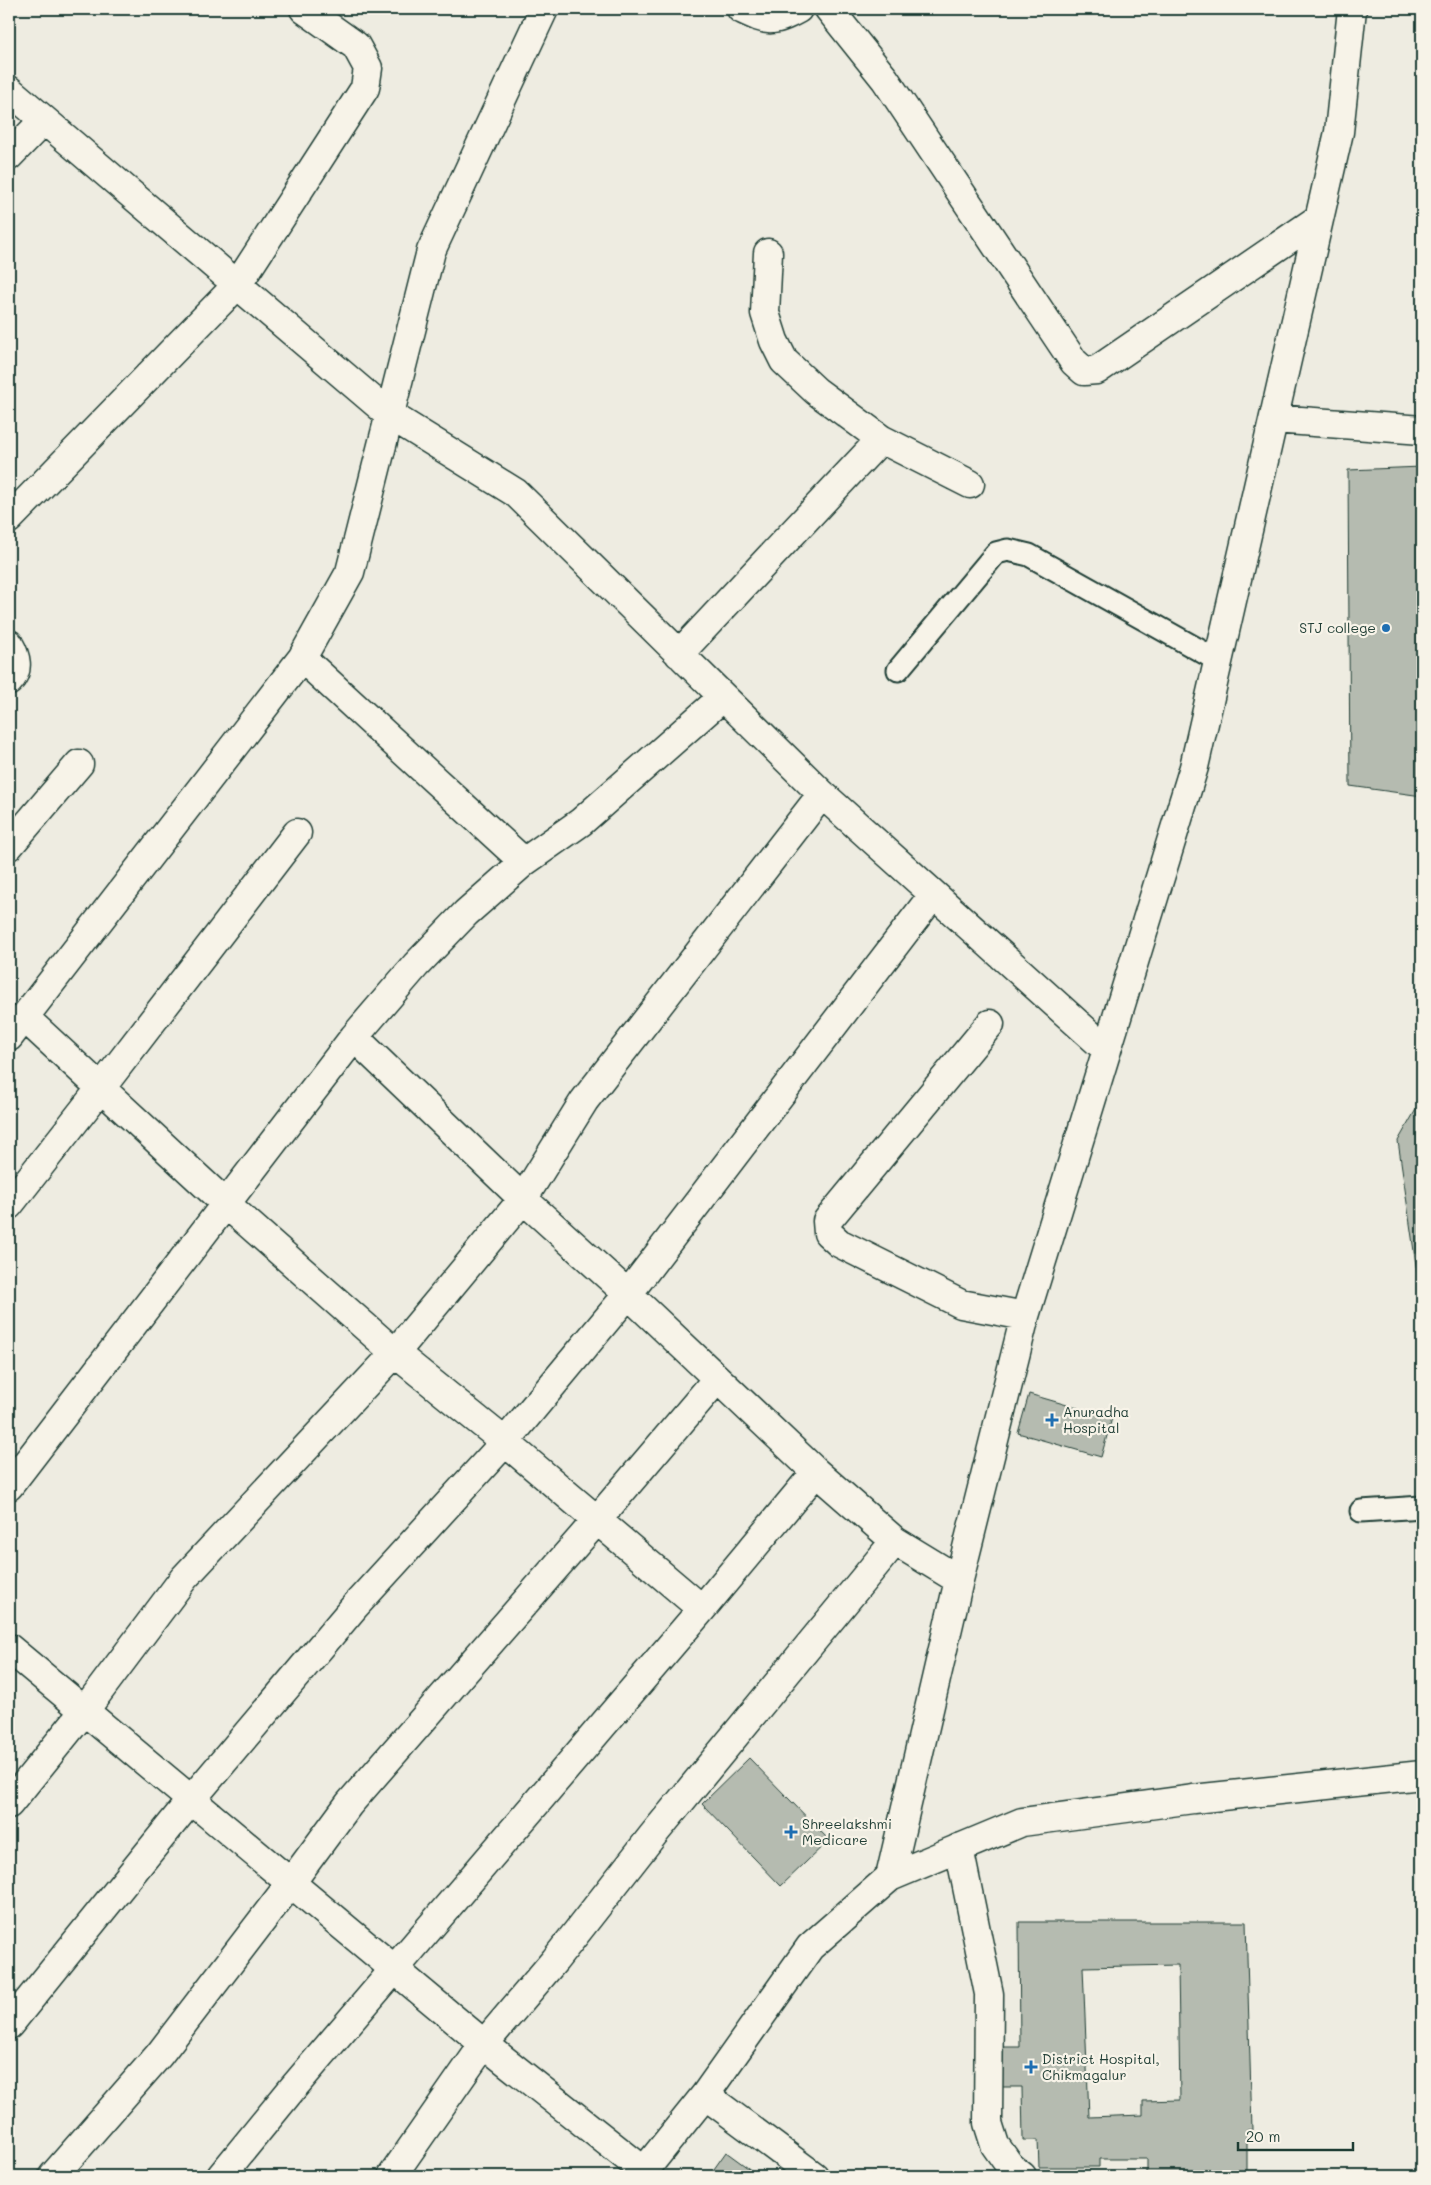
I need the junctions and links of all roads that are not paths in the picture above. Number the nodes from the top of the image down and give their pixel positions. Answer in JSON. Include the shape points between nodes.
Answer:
{"nodes":[{"id":1,"x":304,"y":9,"type":"edge"},
{"id":2,"x":544,"y":9,"type":"edge"},
{"id":3,"x":740,"y":9,"type":"edge"},
{"id":4,"x":798,"y":9,"type":"edge"},
{"id":5,"x":829,"y":9,"type":"edge"},
{"id":6,"x":1352,"y":9,"type":"edge"},
{"id":7,"x":9,"y":90,"type":"edge"},
{"id":8,"x":44,"y":120,"type":"junction"},
{"id":9,"x":9,"y":156,"type":"edge"},
{"id":10,"x":1318,"y":219,"type":"junction"},
{"id":11,"x":768,"y":253,"type":"dead end"},
{"id":12,"x":238,"y":284,"type":"junction"},
{"id":13,"x":390,"y":415,"type":"junction"},
{"id":14,"x":1274,"y":419,"type":"junction"},
{"id":15,"x":1422,"y":430,"type":"edge"},
{"id":16,"x":880,"y":439,"type":"junction"},
{"id":17,"x":970,"y":484,"type":"dead end"},
{"id":18,"x":9,"y":519,"type":"edge"},
{"id":19,"x":9,"y":644,"type":"edge"},
{"id":20,"x":679,"y":654,"type":"junction"},
{"id":21,"x":302,"y":658,"type":"junction"},
{"id":22,"x":1217,"y":660,"type":"junction"},
{"id":23,"x":898,"y":670,"type":"dead end"},
{"id":24,"x":9,"y":680,"type":"edge"},
{"id":25,"x":723,"y":697,"type":"junction"},
{"id":26,"x":79,"y":764,"type":"dead end"},
{"id":27,"x":822,"y":794,"type":"junction"},
{"id":28,"x":297,"y":833,"type":"dead end"},
{"id":29,"x":9,"y":846,"type":"edge"},
{"id":30,"x":524,"y":862,"type":"junction"},
{"id":31,"x":933,"y":895,"type":"junction"},
{"id":32,"x":990,"y":1024,"type":"dead end"},
{"id":33,"x":17,"y":1027,"type":"edge"},
{"id":34,"x":354,"y":1037,"type":"junction"},
{"id":35,"x":1107,"y":1050,"type":"junction"},
{"id":36,"x":102,"y":1088,"type":"junction"},
{"id":37,"x":522,"y":1200,"type":"junction"},
{"id":38,"x":225,"y":1203,"type":"junction"},
{"id":39,"x":9,"y":1205,"type":"edge"},
{"id":40,"x":628,"y":1294,"type":"junction"},
{"id":41,"x":1024,"y":1316,"type":"junction"},
{"id":42,"x":395,"y":1354,"type":"junction"},
{"id":43,"x":717,"y":1379,"type":"junction"},
{"id":44,"x":505,"y":1442,"type":"junction"},
{"id":45,"x":816,"y":1472,"type":"junction"},
{"id":46,"x":9,"y":1486,"type":"edge"},
{"id":47,"x":1422,"y":1507,"type":"edge"},
{"id":48,"x":1361,"y":1511,"type":"dead end"},
{"id":49,"x":598,"y":1520,"type":"junction"},
{"id":50,"x":895,"y":1541,"type":"junction"},
{"id":51,"x":960,"y":1580,"type":"junction"},
{"id":52,"x":702,"y":1609,"type":"junction"},
{"id":53,"x":9,"y":1648,"type":"edge"},
{"id":54,"x":84,"y":1710,"type":"junction"},
{"id":55,"x":1422,"y":1775,"type":"edge"},
{"id":56,"x":191,"y":1800,"type":"junction"},
{"id":57,"x":9,"y":1804,"type":"edge"},
{"id":58,"x":959,"y":1848,"type":"junction"},
{"id":59,"x":890,"y":1876,"type":"junction"},
{"id":60,"x":290,"y":1884,"type":"junction"},
{"id":61,"x":394,"y":1970,"type":"junction"},
{"id":62,"x":9,"y":2025,"type":"edge"},
{"id":63,"x":484,"y":2044,"type":"junction"},
{"id":64,"x":705,"y":2095,"type":"junction"},
{"id":65,"x":642,"y":2174,"type":"edge"},
{"id":66,"x":53,"y":2176,"type":"edge"},
{"id":67,"x":221,"y":2176,"type":"edge"},
{"id":68,"x":392,"y":2176,"type":"edge"},
{"id":69,"x":814,"y":2176,"type":"edge"},
{"id":70,"x":1022,"y":2176,"type":"edge"}],
"edges":[{"from":1,"to":12,"type":"street","via":[[356,46],[368,68],[366,88]]},
{"from":2,"to":13,"type":"street","via":[[431,251]]},
{"from":3,"to":4,"type":"street","via":[[766,20],[780,18]]},
{"from":5,"to":10,"type":"street","via":[[886,79],[1074,362],[1084,370],[1097,370]]},
{"from":6,"to":10,"type":"street","via":[[1338,132]]},
{"from":7,"to":8,"type":"street"},
{"from":8,"to":9,"type":"street"},
{"from":8,"to":12,"type":"street"},
{"from":10,"to":14,"type":"street"},
{"from":11,"to":16,"type":"street","via":[[765,314],[784,361],[816,391]]},
{"from":12,"to":13,"type":"street"},
{"from":12,"to":18,"type":"street"},
{"from":13,"to":20,"type":"street","via":[[516,493]]},
{"from":13,"to":21,"type":"street","via":[[350,572]]},
{"from":14,"to":15,"type":"street"},
{"from":14,"to":22,"type":"street"},
{"from":16,"to":17,"type":"street"},
{"from":16,"to":20,"type":"street"},
{"from":19,"to":24,"type":"street","via":[[17,662],[14,676]]},
{"from":20,"to":25,"type":"street"},
{"from":21,"to":30,"type":"street"},
{"from":21,"to":33,"type":"street"},
{"from":22,"to":23,"type":"lane","via":[[1029,555],[1008,550],[996,553]]},
{"from":22,"to":35,"type":"street","via":[[1194,768]]},
{"from":25,"to":27,"type":"street"},
{"from":25,"to":30,"type":"street","via":[[581,822]]},
{"from":26,"to":29,"type":"street"},
{"from":27,"to":31,"type":"street"},
{"from":27,"to":37,"type":"street","via":[[584,1101]]},
{"from":28,"to":36,"type":"street"},
{"from":30,"to":34,"type":"street","via":[[466,913]]},
{"from":31,"to":35,"type":"street"},
{"from":31,"to":40,"type":"street"},
{"from":32,"to":41,"type":"street","via":[[827,1221],[828,1233],[839,1243],[961,1304]]},
{"from":33,"to":36,"type":"street"},
{"from":34,"to":37,"type":"street"},
{"from":34,"to":38,"type":"street"},
{"from":35,"to":41,"type":"street"},
{"from":36,"to":38,"type":"street"},
{"from":36,"to":39,"type":"street"},
{"from":37,"to":40,"type":"street"},
{"from":37,"to":42,"type":"street"},
{"from":38,"to":42,"type":"street"},
{"from":38,"to":46,"type":"street"},
{"from":40,"to":43,"type":"street"},
{"from":40,"to":44,"type":"street"},
{"from":41,"to":51,"type":"street"},
{"from":42,"to":44,"type":"street"},
{"from":42,"to":54,"type":"street","via":[[184,1578]]},
{"from":43,"to":45,"type":"street"},
{"from":43,"to":49,"type":"street"},
{"from":44,"to":49,"type":"street"},
{"from":44,"to":56,"type":"street","via":[[355,1606]]},
{"from":45,"to":50,"type":"street"},
{"from":45,"to":52,"type":"street"},
{"from":47,"to":48,"type":"lane"},
{"from":49,"to":52,"type":"street"},
{"from":49,"to":60,"type":"street","via":[[349,1804]]},
{"from":50,"to":51,"type":"street"},
{"from":50,"to":63,"type":"street"},
{"from":51,"to":59,"type":"street"},
{"from":52,"to":61,"type":"street"},
{"from":53,"to":54,"type":"street"},
{"from":54,"to":56,"type":"street"},
{"from":54,"to":57,"type":"street"},
{"from":55,"to":58,"type":"street","via":[[1193,1799],[1022,1822]]},
{"from":56,"to":60,"type":"street"},
{"from":56,"to":62,"type":"street"},
{"from":58,"to":59,"type":"street"},
{"from":58,"to":70,"type":"street","via":[[989,1994],[988,2123],[995,2145]]},
{"from":59,"to":64,"type":"street","via":[[810,1947]]},
{"from":60,"to":61,"type":"street"},
{"from":60,"to":66,"type":"street","via":[[159,2055]]},
{"from":61,"to":63,"type":"street"},
{"from":61,"to":67,"type":"street"},
{"from":63,"to":65,"type":"street"},
{"from":63,"to":68,"type":"street"},
{"from":64,"to":65,"type":"street"},
{"from":64,"to":69,"type":"street"}]}
